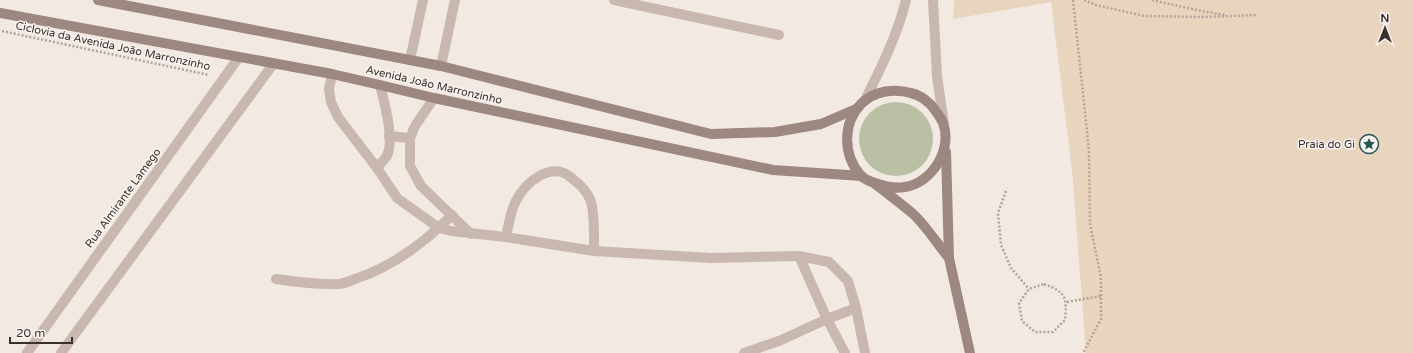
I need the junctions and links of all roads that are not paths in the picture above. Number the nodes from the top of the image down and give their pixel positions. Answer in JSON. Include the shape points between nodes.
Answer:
{"nodes":[{"id":1,"x":98,"y":0,"type":"edge"},
{"id":2,"x":423,"y":0,"type":"edge"},
{"id":3,"x":455,"y":0,"type":"edge"},
{"id":4,"x":614,"y":0,"type":"edge"},
{"id":5,"x":906,"y":0,"type":"edge"},
{"id":6,"x":933,"y":0,"type":"edge"},
{"id":7,"x":0,"y":13,"type":"edge"},
{"id":8,"x":779,"y":35,"type":"dead end"},
{"id":9,"x":239,"y":57,"type":"junction"},
{"id":10,"x":410,"y":60,"type":"junction"},
{"id":11,"x":274,"y":63,"type":"junction"},
{"id":12,"x":440,"y":66,"type":"junction"},
{"id":13,"x":332,"y":74,"type":"junction"},
{"id":14,"x":380,"y":85,"type":"junction"},
{"id":15,"x":434,"y":98,"type":"junction"},
{"id":16,"x":865,"y":100,"type":"junction"},
{"id":17,"x":856,"y":109,"type":"junction"},
{"id":18,"x":944,"y":124,"type":"junction"},
{"id":19,"x":390,"y":136,"type":"junction"},
{"id":20,"x":410,"y":138,"type":"junction"},
{"id":21,"x":945,"y":138,"type":"junction"},
{"id":22,"x":377,"y":168,"type":"junction"},
{"id":23,"x":862,"y":176,"type":"junction"},
{"id":24,"x":872,"y":182,"type":"junction"},
{"id":25,"x":452,"y":215,"type":"junction"},
{"id":26,"x":439,"y":228,"type":"junction"},
{"id":27,"x":471,"y":234,"type":"junction"},
{"id":28,"x":506,"y":238,"type":"junction"},
{"id":29,"x":594,"y":251,"type":"junction"},
{"id":30,"x":799,"y":256,"type":"junction"},
{"id":31,"x":949,"y":258,"type":"junction"},
{"id":32,"x":276,"y":278,"type":"dead end"},
{"id":33,"x":856,"y":308,"type":"junction"},
{"id":34,"x":827,"y":318,"type":"junction"},
{"id":35,"x":27,"y":353,"type":"edge"},
{"id":36,"x":61,"y":353,"type":"edge"},
{"id":37,"x":747,"y":353,"type":"edge"},
{"id":38,"x":845,"y":353,"type":"edge"},
{"id":39,"x":865,"y":353,"type":"edge"},
{"id":40,"x":970,"y":353,"type":"edge"}],
"edges":[{"from":1,"to":10,"type":"main road","name":"Avenida João Marronzinho"},
{"from":2,"to":10,"type":"street"},
{"from":3,"to":12,"type":"street"},
{"from":4,"to":8,"type":"street"},
{"from":5,"to":16,"type":"street","via":[[884,64]]},
{"from":6,"to":18,"type":"street","via":[[937,76]]},
{"from":7,"to":9,"type":"main road","name":"Avenida João Marronzinho"},
{"from":9,"to":11,"type":"main road","name":"Avenida João Marronzinho"},
{"from":9,"to":35,"type":"street","name":"Rua Almirante Lamego"},
{"from":10,"to":12,"type":"main road","name":"Avenida João Marronzinho"},
{"from":11,"to":13,"type":"main road","name":"Avenida João Marronzinho"},
{"from":11,"to":36,"type":"street"},
{"from":12,"to":17,"type":"main road","name":"Avenida João Marronzinho","via":[[711,134],[775,132],[821,124]]},
{"from":13,"to":14,"type":"main road","name":"Avenida João Marronzinho"},
{"from":13,"to":22,"type":"street","via":[[330,102],[338,117]]},
{"from":14,"to":15,"type":"main road","name":"Avenida João Marronzinho"},
{"from":14,"to":19,"type":"street"},
{"from":15,"to":20,"type":"street"},
{"from":15,"to":23,"type":"main road","name":"Avenida João Marronzinho","via":[[773,170]]},
{"from":16,"to":17,"type":"main road"},
{"from":16,"to":18,"type":"main road","via":[[878,93],[901,90],[917,94],[938,112]]},
{"from":17,"to":23,"type":"main road","via":[[849,124],[846,140],[850,158]]},
{"from":18,"to":21,"type":"main road"},
{"from":19,"to":20,"type":"street"},
{"from":19,"to":22,"type":"street","via":[[387,155]]},
{"from":20,"to":25,"type":"street","via":[[410,166],[421,186]]},
{"from":21,"to":24,"type":"main road","via":[[941,159],[924,180],[905,187],[884,187]]},
{"from":21,"to":31,"type":"main road"},
{"from":22,"to":26,"type":"street","via":[[397,198]]},
{"from":23,"to":24,"type":"main road"},
{"from":24,"to":31,"type":"main road","via":[[914,215]]},
{"from":25,"to":26,"type":"street"},
{"from":25,"to":27,"type":"street"},
{"from":26,"to":27,"type":"street"},
{"from":26,"to":32,"type":"street","via":[[378,270],[339,284],[306,283]]},
{"from":27,"to":28,"type":"street"},
{"from":28,"to":29,"type":"street"},
{"from":28,"to":29,"type":"street","via":[[513,207],[520,194],[538,177],[552,171],[564,173],[581,186],[590,200]]},
{"from":29,"to":30,"type":"street","via":[[711,258]]},
{"from":30,"to":33,"type":"street","via":[[829,262],[848,281]]},
{"from":30,"to":34,"type":"street"},
{"from":31,"to":40,"type":"main road"},
{"from":33,"to":34,"type":"street"},
{"from":33,"to":39,"type":"street"},
{"from":34,"to":37,"type":"street"},
{"from":34,"to":38,"type":"street"}]}
